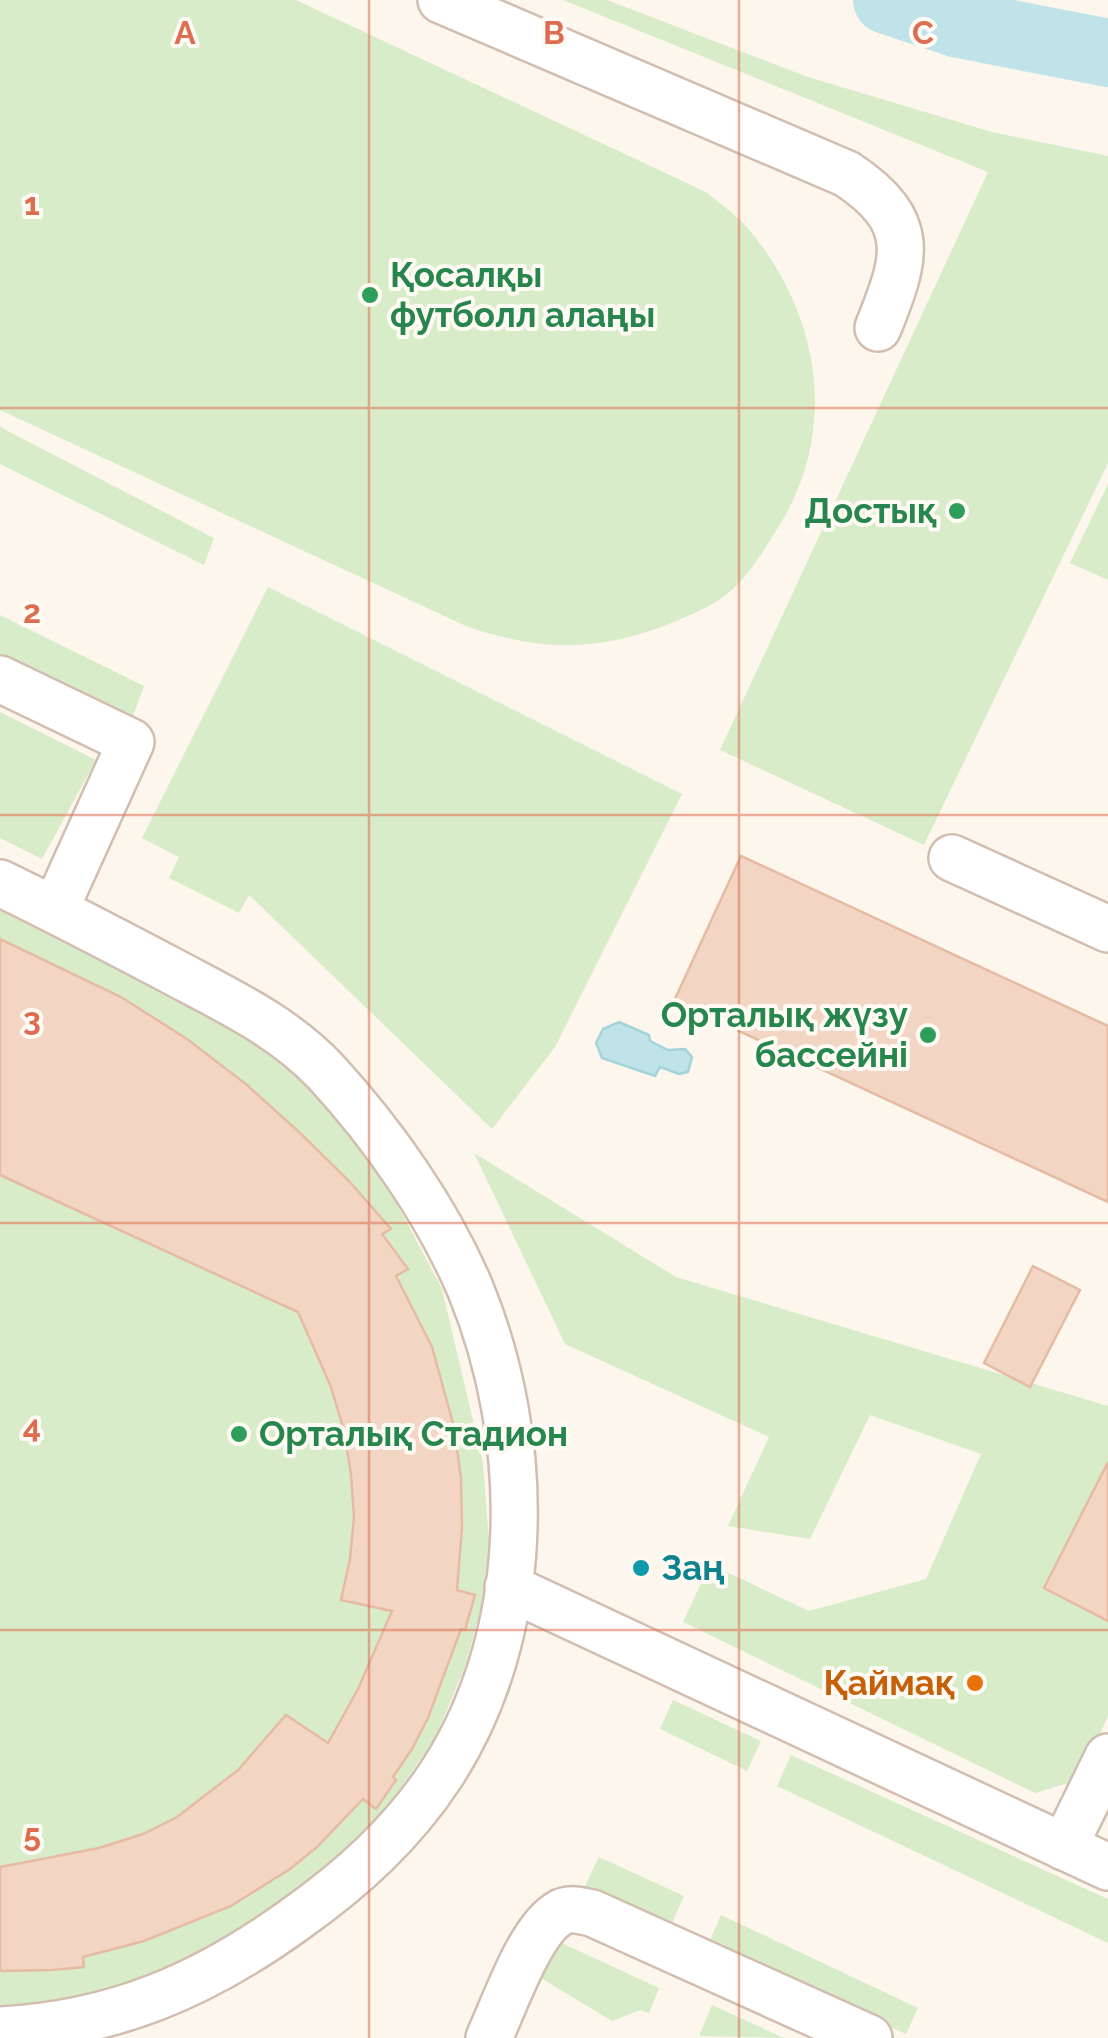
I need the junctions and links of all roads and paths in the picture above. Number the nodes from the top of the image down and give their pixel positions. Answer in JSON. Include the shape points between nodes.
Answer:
{"nodes":[{"id":1,"x":441,"y":0,"type":"edge"},
{"id":2,"x":878,"y":328,"type":"dead end"},
{"id":3,"x":0,"y":679,"type":"edge"},
{"id":4,"x":952,"y":858,"type":"dead end"},
{"id":5,"x":0,"y":883,"type":"edge"},
{"id":6,"x":55,"y":910,"type":"junction"},
{"id":7,"x":1108,"y":929,"type":"edge"},
{"id":8,"x":508,"y":1587,"type":"junction"},
{"id":9,"x":1108,"y":1757,"type":"edge"},
{"id":10,"x":1064,"y":1847,"type":"junction"},
{"id":11,"x":1108,"y":1867,"type":"edge"},
{"id":12,"x":0,"y":2030,"type":"edge"},
{"id":13,"x":489,"y":2038,"type":"edge"},
{"id":14,"x":869,"y":2038,"type":"edge"}],
"edges":[{"from":1,"to":2,"type":"lane","via":[[847,174],[872,191],[900,237],[900,271]]},
{"from":3,"to":6,"type":"lane","via":[[131,742]]},
{"from":4,"to":7,"type":"lane"},
{"from":5,"to":6,"type":"lane"},
{"from":6,"to":8,"type":"lane","via":[[276,1029],[324,1070],[406,1176],[469,1288],[501,1390],[513,1496]]},
{"from":8,"to":10,"type":"lane"},
{"from":8,"to":12,"type":"lane","via":[[496,1657],[460,1742],[416,1810],[340,1887],[236,1960],[138,2006]]},
{"from":9,"to":10,"type":"lane"},
{"from":10,"to":11,"type":"lane"},
{"from":13,"to":14,"type":"lane","via":[[539,1934],[570,1909],[592,1913]]}]}
